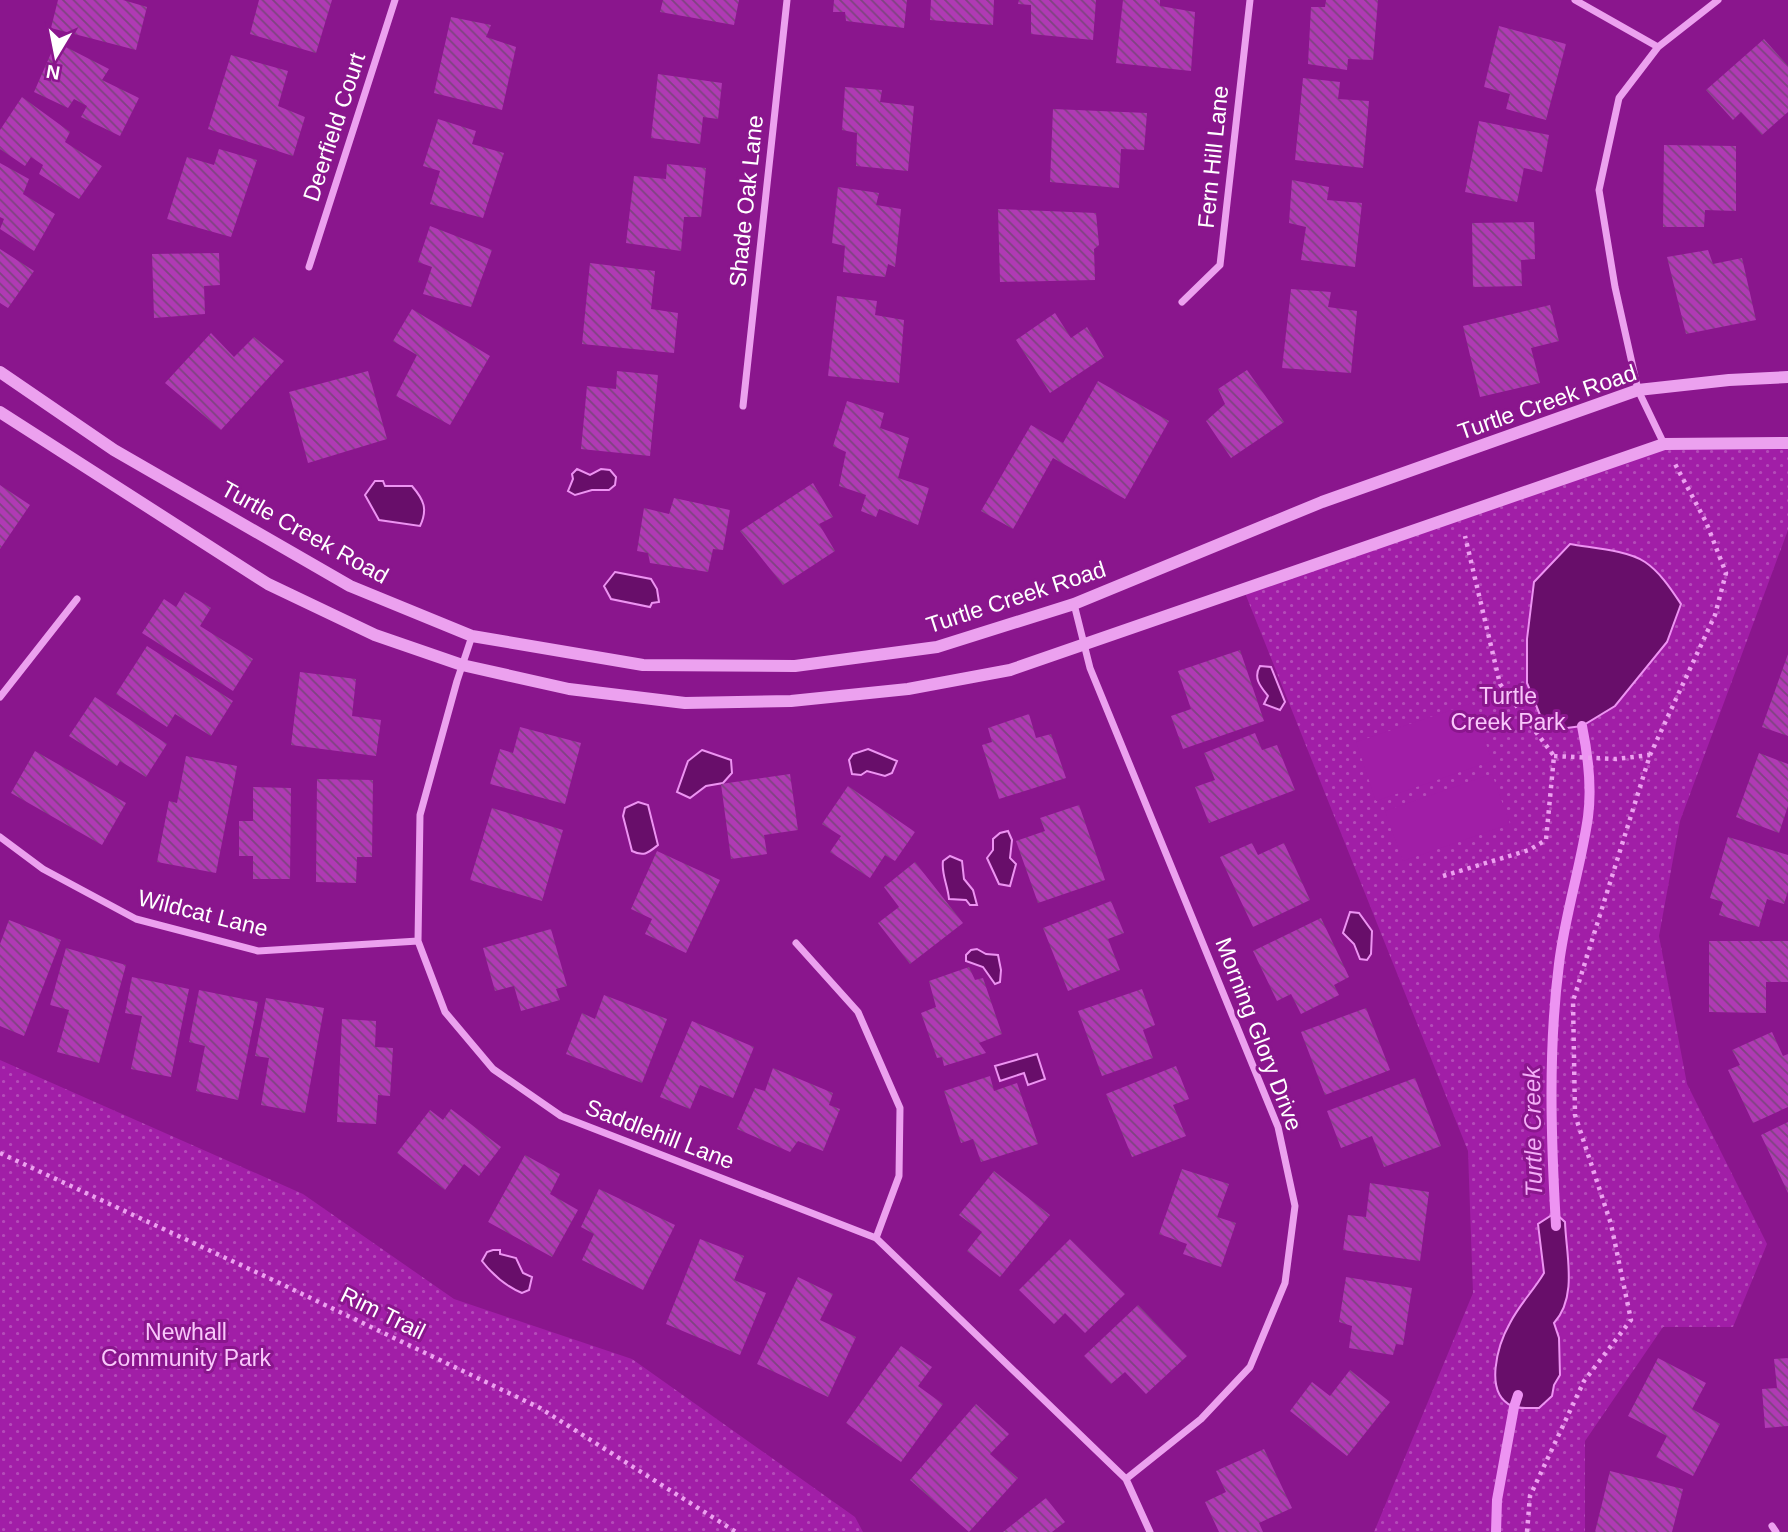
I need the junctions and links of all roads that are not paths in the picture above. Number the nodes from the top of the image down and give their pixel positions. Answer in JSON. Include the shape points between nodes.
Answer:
{"nodes":[{"id":1,"x":395,"y":0,"type":"edge"},
{"id":2,"x":787,"y":0,"type":"edge"},
{"id":3,"x":1250,"y":0,"type":"edge"},
{"id":4,"x":1575,"y":0,"type":"edge"},
{"id":5,"x":1718,"y":0,"type":"edge"},
{"id":6,"x":1658,"y":47,"type":"junction"},
{"id":7,"x":309,"y":267,"type":"dead end"},
{"id":8,"x":1182,"y":302,"type":"dead end"},
{"id":9,"x":0,"y":372,"type":"edge"},
{"id":10,"x":1788,"y":377,"type":"edge"},
{"id":11,"x":1638,"y":390,"type":"junction"},
{"id":12,"x":743,"y":406,"type":"dead end"},
{"id":13,"x":0,"y":412,"type":"edge"},
{"id":14,"x":1664,"y":443,"type":"junction"},
{"id":15,"x":1788,"y":443,"type":"edge"},
{"id":16,"x":77,"y":599,"type":"dead end"},
{"id":17,"x":1074,"y":604,"type":"junction"},
{"id":18,"x":472,"y":636,"type":"junction"},
{"id":19,"x":1084,"y":643,"type":"junction"},
{"id":20,"x":462,"y":665,"type":"junction"},
{"id":21,"x":0,"y":697,"type":"edge"},
{"id":22,"x":0,"y":837,"type":"edge"},
{"id":23,"x":418,"y":941,"type":"junction"},
{"id":24,"x":796,"y":943,"type":"dead end"},
{"id":25,"x":876,"y":1238,"type":"junction"},
{"id":26,"x":1126,"y":1479,"type":"junction"},
{"id":27,"x":1150,"y":1532,"type":"edge"}],
"edges":[{"from":1,"to":7,"type":"street","name":"Deerfield Court"},
{"from":2,"to":12,"type":"street","name":"Shade Oak Lane"},
{"from":3,"to":8,"type":"street","name":"Fern Hill Lane","via":[[1220,265]]},
{"from":4,"to":6,"type":"street"},
{"from":5,"to":6,"type":"street"},
{"from":6,"to":11,"type":"street","via":[[1619,98],[1599,190]]},
{"from":9,"to":18,"type":"street","name":"Turtle Creek Road","via":[[114,450],[350,586]]},
{"from":10,"to":11,"type":"street","name":"Turtle Creek Road"},
{"from":11,"to":14,"type":"street"},
{"from":11,"to":17,"type":"street","name":"Turtle Creek Road","via":[[1322,502]]},
{"from":13,"to":20,"type":"street","via":[[268,584],[375,635]]},
{"from":14,"to":15,"type":"street"},
{"from":14,"to":19,"type":"street"},
{"from":16,"to":21,"type":"street"},
{"from":17,"to":18,"type":"street","name":"Turtle Creek Road","via":[[937,647],[795,666],[643,665]]},
{"from":17,"to":19,"type":"street","name":"Morning Glory Drive"},
{"from":18,"to":20,"type":"street","name":"Saddlehill Lane"},
{"from":19,"to":20,"type":"street","via":[[1010,670],[908,689],[791,701],[685,703],[569,689]]},
{"from":19,"to":26,"type":"street","name":"Morning Glory Drive","via":[[1090,668],[1278,1127],[1295,1206],[1285,1283],[1250,1367],[1201,1419]]},
{"from":20,"to":23,"type":"street","name":"Saddlehill Lane","via":[[421,815]]},
{"from":22,"to":23,"type":"street","name":"Wildcat Lane","via":[[43,869],[136,919],[258,951]]},
{"from":23,"to":25,"type":"street","name":"Saddlehill Lane","via":[[445,1012],[493,1069],[561,1116]]},
{"from":24,"to":25,"type":"street","via":[[858,1012],[900,1108],[900,1176]]},
{"from":25,"to":26,"type":"street","name":"Saddlehill Lane"},
{"from":26,"to":27,"type":"street","name":"Saddlehill Lane"}]}
